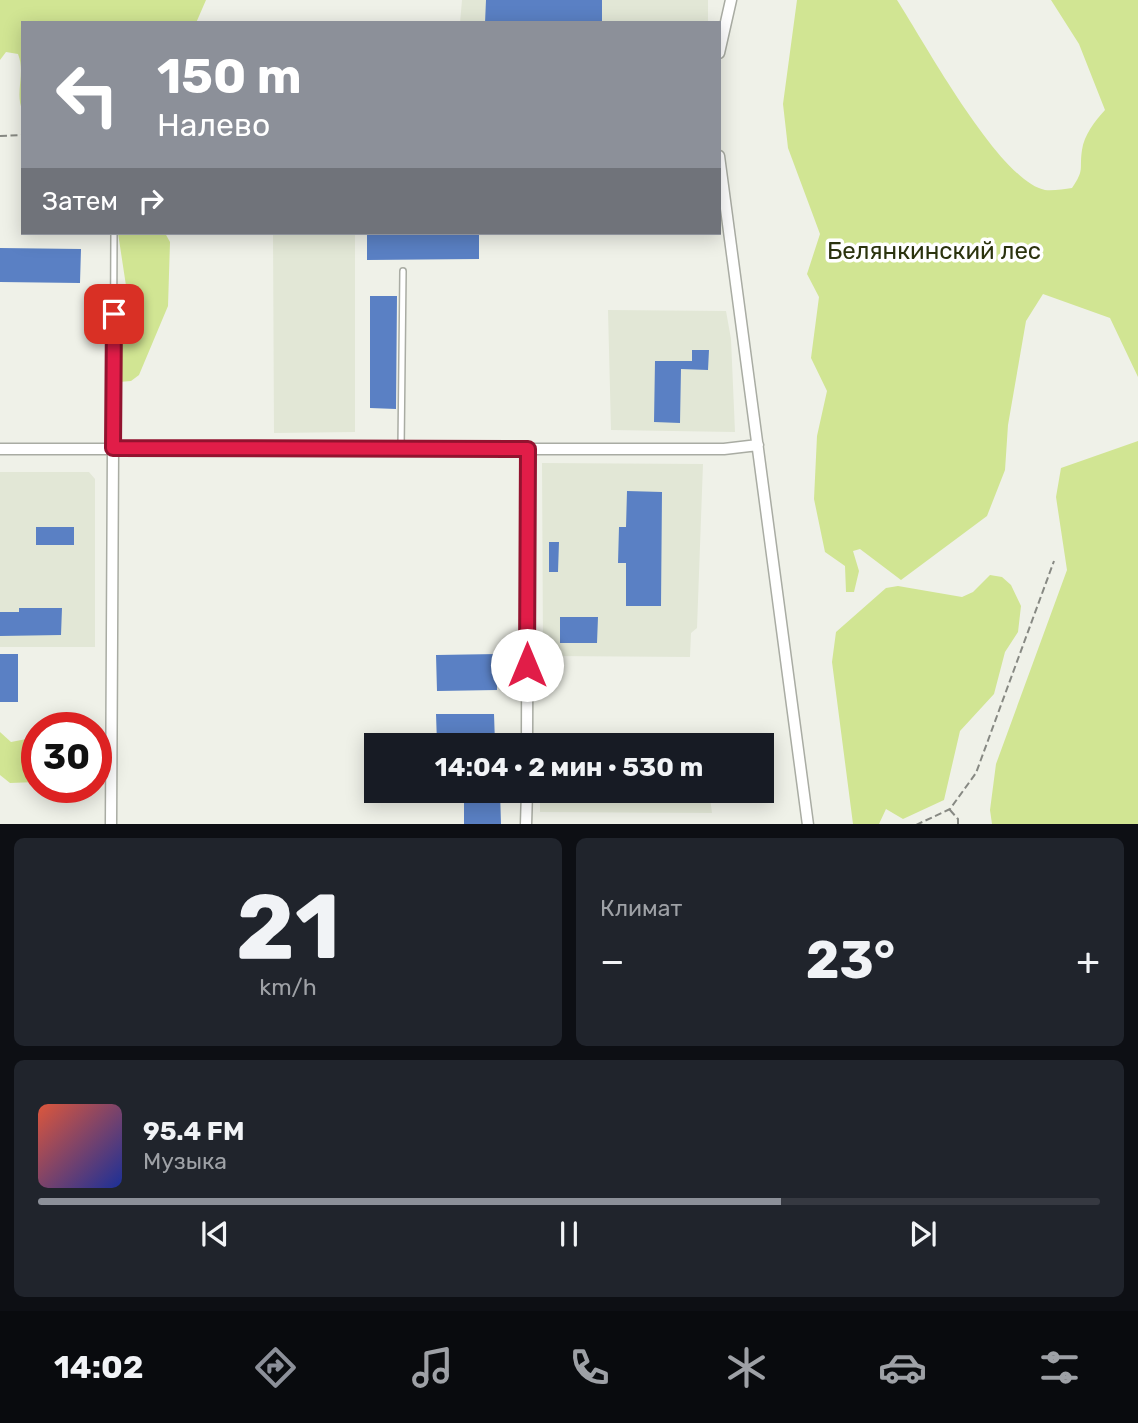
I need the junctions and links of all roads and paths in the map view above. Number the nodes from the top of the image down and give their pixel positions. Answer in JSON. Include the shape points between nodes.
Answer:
{"nodes":[{"id":1,"x":731,"y":0,"type":"edge"},
{"id":2,"x":721,"y":44,"type":"edge"},
{"id":3,"x":21,"y":135,"type":"edge"},
{"id":4,"x":0,"y":136,"type":"edge"},
{"id":5,"x":721,"y":171,"type":"edge"},
{"id":6,"x":114,"y":235,"type":"edge"},
{"id":7,"x":403,"y":271,"type":"dead end"},
{"id":8,"x":758,"y":445,"type":"junction"},
{"id":9,"x":113,"y":448,"type":"junction"},
{"id":10,"x":401,"y":448,"type":"junction"},
{"id":11,"x":0,"y":449,"type":"edge"},
{"id":12,"x":528,"y":449,"type":"junction"},
{"id":13,"x":1054,"y":561,"type":"dead end"},
{"id":14,"x":527,"y":733,"type":"edge"},
{"id":15,"x":527,"y":803,"type":"edge"},
{"id":16,"x":950,"y":809,"type":"junction"},
{"id":17,"x":111,"y":824,"type":"edge"},
{"id":18,"x":527,"y":824,"type":"edge"},
{"id":19,"x":808,"y":824,"type":"edge"},
{"id":20,"x":916,"y":824,"type":"edge"},
{"id":21,"x":958,"y":824,"type":"edge"}],
"edges":[{"from":1,"to":2,"type":"street"},
{"from":3,"to":4,"type":"path"},
{"from":5,"to":8,"type":"street"},
{"from":6,"to":9,"type":"lane"},
{"from":7,"to":10,"type":"lane"},
{"from":8,"to":12,"type":"street"},
{"from":8,"to":19,"type":"street"},
{"from":9,"to":10,"type":"street"},
{"from":9,"to":11,"type":"street"},
{"from":9,"to":17,"type":"street"},
{"from":10,"to":12,"type":"street"},
{"from":12,"to":14,"type":"street"},
{"from":13,"to":16,"type":"path","via":[[976,773]]},
{"from":15,"to":18,"type":"street"},
{"from":16,"to":20,"type":"path"},
{"from":16,"to":21,"type":"path"}]}
